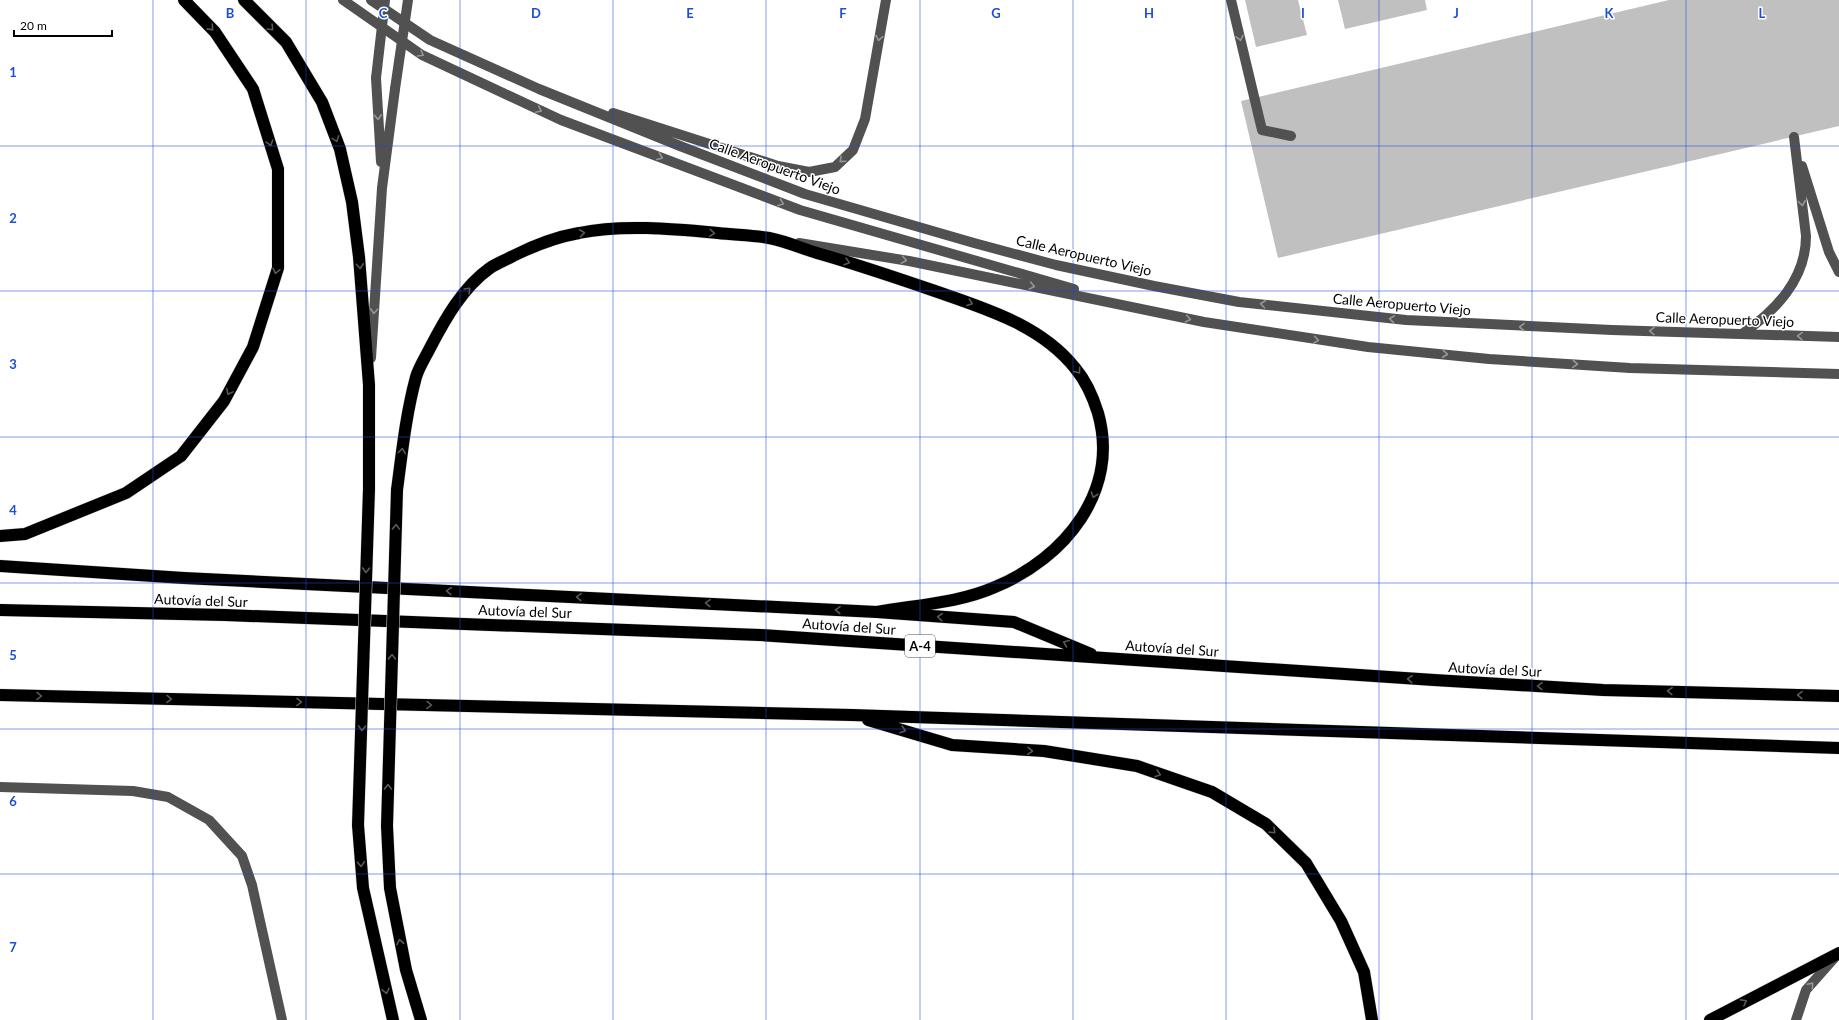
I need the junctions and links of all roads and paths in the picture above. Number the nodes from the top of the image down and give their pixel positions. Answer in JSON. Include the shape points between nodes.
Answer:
{"nodes":[{"id":1,"x":184,"y":0,"type":"edge"},
{"id":2,"x":244,"y":0,"type":"edge"},
{"id":3,"x":344,"y":0,"type":"edge"},
{"id":4,"x":371,"y":0,"type":"edge"},
{"id":5,"x":385,"y":0,"type":"edge"},
{"id":6,"x":408,"y":0,"type":"edge"},
{"id":7,"x":886,"y":0,"type":"edge"},
{"id":8,"x":1231,"y":0,"type":"edge"},
{"id":9,"x":539,"y":89,"type":"junction"},
{"id":10,"x":1291,"y":136,"type":"dead end"},
{"id":11,"x":382,"y":188,"type":"junction"},
{"id":12,"x":769,"y":238,"type":"junction"},
{"id":13,"x":1839,"y":272,"type":"edge"},
{"id":14,"x":1149,"y":310,"type":"junction"},
{"id":15,"x":1742,"y":334,"type":"junction"},
{"id":16,"x":1839,"y":337,"type":"edge"},
{"id":17,"x":1839,"y":374,"type":"edge"},
{"id":18,"x":369,"y":385,"type":"junction"},
{"id":19,"x":0,"y":536,"type":"edge"},
{"id":20,"x":0,"y":566,"type":"edge"},
{"id":21,"x":0,"y":610,"type":"edge"},
{"id":22,"x":877,"y":612,"type":"junction"},
{"id":23,"x":1102,"y":658,"type":"junction"},
{"id":24,"x":0,"y":695,"type":"edge"},
{"id":25,"x":1839,"y":696,"type":"edge"},
{"id":26,"x":852,"y":715,"type":"junction"},
{"id":27,"x":1839,"y":748,"type":"edge"},
{"id":28,"x":0,"y":787,"type":"edge"},
{"id":29,"x":1839,"y":953,"type":"edge"},
{"id":30,"x":282,"y":1020,"type":"edge"},
{"id":31,"x":393,"y":1020,"type":"edge"},
{"id":32,"x":420,"y":1020,"type":"edge"},
{"id":33,"x":1372,"y":1020,"type":"edge"},
{"id":34,"x":1710,"y":1020,"type":"edge"},
{"id":35,"x":1796,"y":1020,"type":"edge"}],
"edges":[{"from":1,"to":19,"type":"highway","one_way":true,"via":[[215,32],[253,89],[278,169],[278,268],[253,347],[224,401],[181,456],[126,493],[25,534]]},
{"from":2,"to":18,"type":"highway","one_way":true,"via":[[286,42],[322,102],[340,149],[352,202],[359,257]]},
{"from":3,"to":14,"type":"street","one_way":true,"via":[[422,55],[561,120],[800,210]]},
{"from":4,"to":9,"type":"street","name":"Calle Aeropuerto Viejo","via":[[430,40]]},
{"from":5,"to":11,"type":"street","one_way":true,"bridge":true,"via":[[376,78]]},
{"from":6,"to":11,"type":"street","bridge":true},
{"from":7,"to":9,"type":"street","one_way":true,"via":[[865,119],[853,150],[835,167],[809,172],[778,166]]},
{"from":8,"to":10,"type":"street","one_way":true,"via":[[1262,130]]},
{"from":15,"to":9,"type":"street","name":"Calle Aeropuerto Viejo","one_way":true,"via":[[1406,320],[1240,302],[1154,286],[974,243],[805,194]]},
{"from":11,"to":18,"type":"street","one_way":true},
{"from":12,"to":14,"type":"street","one_way":true,"via":[[909,261]]},
{"from":12,"to":22,"type":"highway","one_way":true,"via":[[882,272],[973,304],[1032,331],[1044,338],[1074,366],[1096,406],[1103,448],[1102,467],[1095,492],[1092,502],[1079,522],[1056,547],[1028,570],[992,589],[956,599]]},
{"from":32,"to":12,"type":"highway","one_way":true,"bridge":true,"via":[[406,970],[390,888],[387,826],[397,490],[405,429],[417,373],[444,320],[462,295],[491,267],[534,246],[578,233],[626,229],[682,230]]},
{"from":13,"to":15,"type":"street","one_way":true,"via":[[1829,252],[1794,137],[1806,236],[1803,264],[1785,297],[1762,320]]},
{"from":14,"to":17,"type":"street","one_way":true,"via":[[1239,329],[1307,339],[1489,359],[1630,368]]},
{"from":16,"to":15,"type":"street","name":"Calle Aeropuerto Viejo","one_way":true},
{"from":18,"to":31,"type":"highway","one_way":true,"bridge":true,"via":[[369,489],[358,825],[363,888]]},
{"from":22,"to":20,"type":"highway","one_way":true,"via":[[184,578]]},
{"from":21,"to":23,"type":"highway","name":"Autovía del Sur","number":"A-4","via":[[225,615],[760,635]]},
{"from":23,"to":22,"type":"highway","one_way":true,"via":[[1014,622]]},
{"from":25,"to":23,"type":"highway","name":"Autovía del Sur","number":"A-4","one_way":true,"via":[[1603,690]]},
{"from":24,"to":26,"type":"highway","one_way":true},
{"from":26,"to":27,"type":"highway"},
{"from":26,"to":33,"type":"highway","one_way":true,"via":[[952,745],[1044,752],[1137,766],[1212,792],[1266,824],[1306,862],[1341,920],[1364,972]]},
{"from":28,"to":30,"type":"street","via":[[133,791],[168,797],[209,820],[242,856],[252,885]]},
{"from":34,"to":29,"type":"highway","one_way":true},
{"from":35,"to":29,"type":"street","one_way":true,"via":[[1806,990]]}]}
